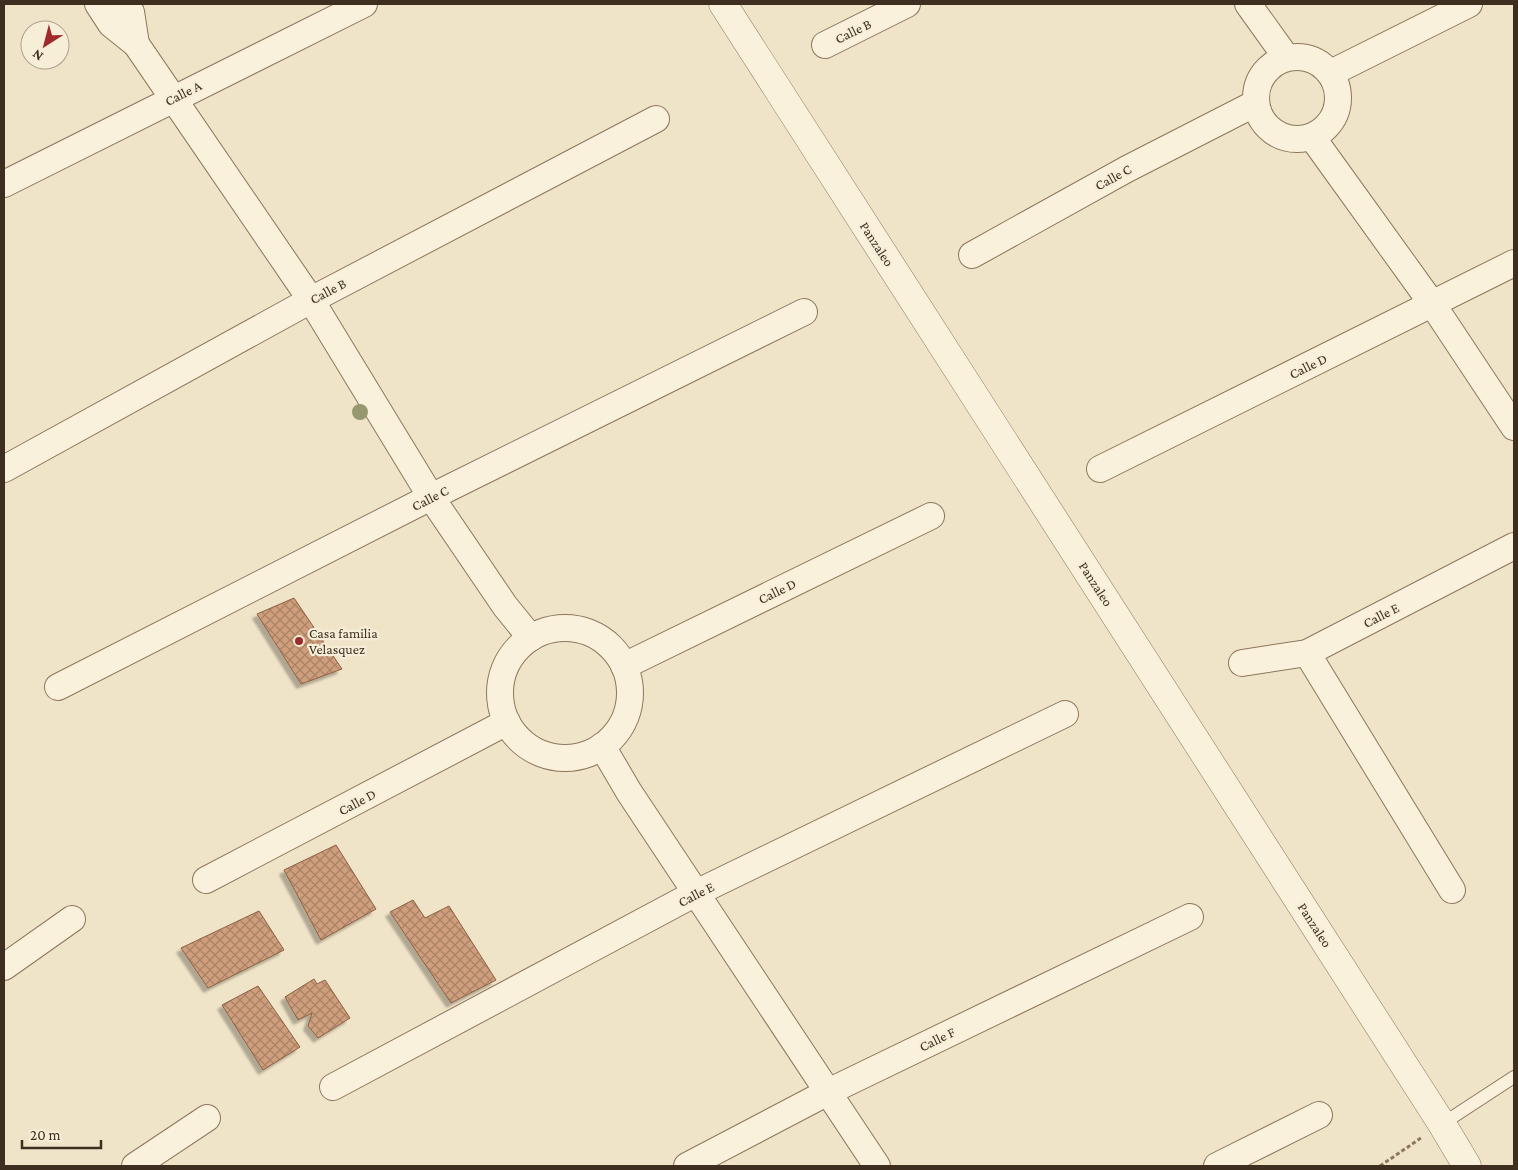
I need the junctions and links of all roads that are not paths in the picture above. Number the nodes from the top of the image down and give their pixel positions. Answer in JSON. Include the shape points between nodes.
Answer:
{"nodes":[{"id":1,"x":98,"y":4,"type":"edge"},
{"id":2,"x":125,"y":4,"type":"edge"},
{"id":3,"x":364,"y":4,"type":"edge"},
{"id":4,"x":723,"y":4,"type":"edge"},
{"id":5,"x":908,"y":4,"type":"edge"},
{"id":6,"x":1248,"y":4,"type":"edge"},
{"id":7,"x":1469,"y":4,"type":"edge"},
{"id":8,"x":136,"y":44,"type":"junction"},
{"id":9,"x":825,"y":45,"type":"dead end"},
{"id":10,"x":1286,"y":57,"type":"junction"},
{"id":11,"x":1331,"y":73,"type":"junction"},
{"id":12,"x":172,"y":99,"type":"junction"},
{"id":13,"x":1256,"y":102,"type":"junction"},
{"id":14,"x":656,"y":119,"type":"dead end"},
{"id":15,"x":1312,"y":137,"type":"junction"},
{"id":16,"x":4,"y":184,"type":"edge"},
{"id":17,"x":972,"y":255,"type":"dead end"},
{"id":18,"x":1514,"y":263,"type":"edge"},
{"id":19,"x":311,"y":300,"type":"junction"},
{"id":20,"x":1433,"y":304,"type":"junction"},
{"id":21,"x":804,"y":312,"type":"dead end"},
{"id":22,"x":1514,"y":427,"type":"edge"},
{"id":23,"x":1100,"y":468,"type":"dead end"},
{"id":24,"x":4,"y":469,"type":"edge"},
{"id":25,"x":431,"y":497,"type":"junction"},
{"id":26,"x":931,"y":516,"type":"dead end"},
{"id":27,"x":1514,"y":546,"type":"edge"},
{"id":28,"x":531,"y":638,"type":"junction"},
{"id":29,"x":1307,"y":653,"type":"junction"},
{"id":30,"x":1242,"y":663,"type":"dead end"},
{"id":31,"x":624,"y":666,"type":"junction"},
{"id":32,"x":58,"y":687,"type":"dead end"},
{"id":33,"x":1065,"y":714,"type":"dead end"},
{"id":34,"x":507,"y":722,"type":"junction"},
{"id":35,"x":602,"y":746,"type":"junction"},
{"id":36,"x":206,"y":880,"type":"dead end"},
{"id":37,"x":1452,"y":890,"type":"dead end"},
{"id":38,"x":696,"y":893,"type":"junction"},
{"id":39,"x":1190,"y":917,"type":"dead end"},
{"id":40,"x":72,"y":919,"type":"dead end"},
{"id":41,"x":4,"y":967,"type":"edge"},
{"id":42,"x":1514,"y":1077,"type":"edge"},
{"id":43,"x":333,"y":1087,"type":"dead end"},
{"id":44,"x":828,"y":1092,"type":"junction"},
{"id":45,"x":1318,"y":1115,"type":"dead end"},
{"id":46,"x":207,"y":1118,"type":"dead end"},
{"id":47,"x":1442,"y":1124,"type":"junction"},
{"id":48,"x":135,"y":1166,"type":"edge"},
{"id":49,"x":688,"y":1166,"type":"edge"},
{"id":50,"x":877,"y":1166,"type":"edge"},
{"id":51,"x":1218,"y":1166,"type":"edge"},
{"id":52,"x":1467,"y":1166,"type":"edge"}],
"edges":[{"from":1,"to":8,"type":"street","via":[[111,24]]},
{"from":2,"to":8,"type":"street","via":[[130,12]]},
{"from":3,"to":12,"type":"street","name":"Calle A"},
{"from":4,"to":47,"type":"street","name":"Panzaleo"},
{"from":5,"to":9,"type":"street","name":"Calle B"},
{"from":6,"to":10,"type":"street"},
{"from":7,"to":11,"type":"street"},
{"from":8,"to":12,"type":"street"},
{"from":10,"to":11,"type":"street","via":[[1311,58]]},
{"from":10,"to":13,"type":"street","via":[[1266,70],[1256,90]]},
{"from":11,"to":15,"type":"street","via":[[1337,84],[1337,110],[1332,121]]},
{"from":12,"to":16,"type":"street","name":"Calle A"},
{"from":12,"to":19,"type":"street"},
{"from":13,"to":15,"type":"street","via":[[1266,126],[1276,133],[1288,138]]},
{"from":13,"to":17,"type":"street","name":"Calle C"},
{"from":14,"to":19,"type":"street","name":"Calle B"},
{"from":15,"to":20,"type":"street"},
{"from":18,"to":20,"type":"street","name":"Calle D"},
{"from":19,"to":24,"type":"street","name":"Calle B"},
{"from":19,"to":25,"type":"street"},
{"from":20,"to":22,"type":"street"},
{"from":20,"to":23,"type":"street","name":"Calle D"},
{"from":21,"to":25,"type":"street","name":"Calle C"},
{"from":25,"to":28,"type":"street","via":[[505,606]]},
{"from":25,"to":32,"type":"street","name":"Calle C"},
{"from":26,"to":31,"type":"street","name":"Calle D"},
{"from":27,"to":29,"type":"street","name":"Calle E"},
{"from":28,"to":31,"type":"street","via":[[565,628],[584,631],[614,650]]},
{"from":28,"to":34,"type":"street","via":[[516,650],[500,685],[501,704]]},
{"from":29,"to":30,"type":"street","name":"Calle E"},
{"from":29,"to":37,"type":"street"},
{"from":31,"to":35,"type":"street","via":[[629,681],[627,714],[621,728]]},
{"from":33,"to":38,"type":"street","name":"Calle E"},
{"from":34,"to":35,"type":"street","via":[[519,739],[535,751],[554,757],[574,758]]},
{"from":34,"to":36,"type":"street","name":"Calle D"},
{"from":35,"to":38,"type":"street"},
{"from":38,"to":43,"type":"street","name":"Calle E"},
{"from":38,"to":44,"type":"street"},
{"from":39,"to":44,"type":"street","name":"Calle F"},
{"from":40,"to":41,"type":"street"},
{"from":42,"to":47,"type":"lane"},
{"from":44,"to":49,"type":"street","name":"Calle F"},
{"from":44,"to":50,"type":"street"},
{"from":45,"to":51,"type":"street"},
{"from":46,"to":48,"type":"street"},
{"from":47,"to":52,"type":"street","name":"Panzaleo"}]}
